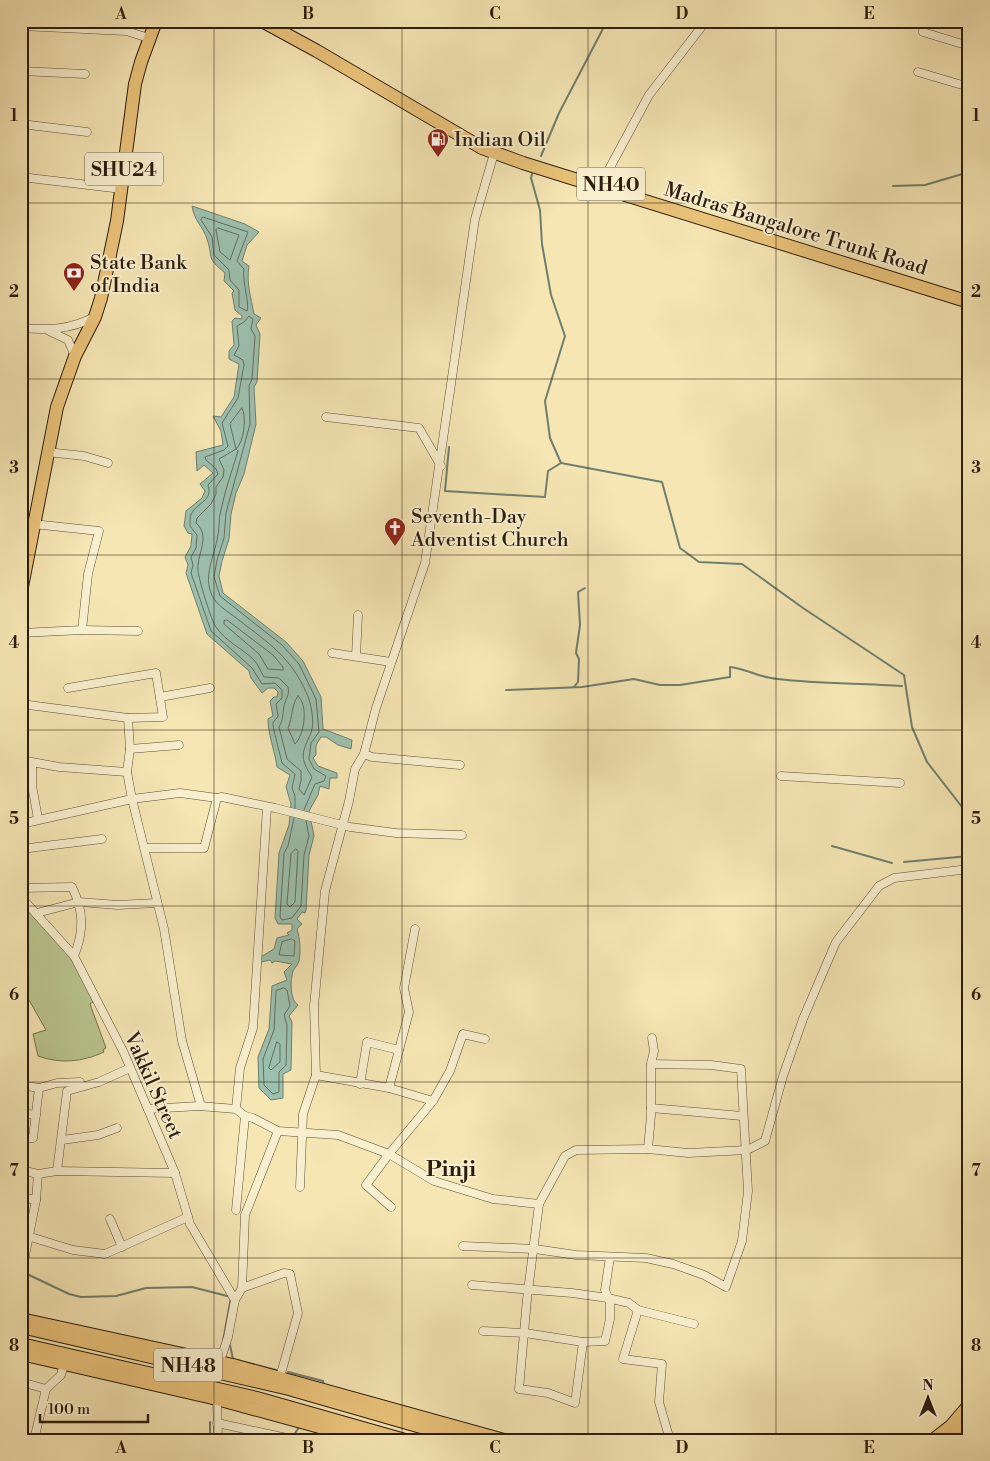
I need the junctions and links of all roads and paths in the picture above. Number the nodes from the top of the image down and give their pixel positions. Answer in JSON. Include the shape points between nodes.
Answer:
{"nodes":[{"id":1,"x":156,"y":21,"type":"edge"},
{"id":2,"x":262,"y":21,"type":"edge"},
{"id":3,"x":274,"y":21,"type":"edge"},
{"id":4,"x":706,"y":21,"type":"edge"},
{"id":5,"x":924,"y":21,"type":"edge"},
{"id":6,"x":21,"y":26,"type":"edge"},
{"id":7,"x":149,"y":38,"type":"junction"},
{"id":8,"x":969,"y":46,"type":"edge"},
{"id":9,"x":21,"y":71,"type":"edge"},
{"id":10,"x":918,"y":72,"type":"dead end"},
{"id":11,"x":85,"y":74,"type":"dead end"},
{"id":12,"x":969,"y":87,"type":"edge"},
{"id":13,"x":21,"y":124,"type":"edge"},
{"id":14,"x":87,"y":132,"type":"dead end"},
{"id":15,"x":495,"y":150,"type":"junction"},
{"id":16,"x":21,"y":177,"type":"edge"},
{"id":17,"x":601,"y":184,"type":"junction"},
{"id":18,"x":122,"y":189,"type":"junction"},
{"id":19,"x":968,"y":297,"type":"edge"},
{"id":20,"x":95,"y":317,"type":"junction"},
{"id":21,"x":21,"y":328,"type":"edge"},
{"id":22,"x":47,"y":330,"type":"junction"},
{"id":23,"x":75,"y":356,"type":"junction"},
{"id":24,"x":326,"y":417,"type":"dead end"},
{"id":25,"x":47,"y":452,"type":"junction"},
{"id":26,"x":108,"y":463,"type":"dead end"},
{"id":27,"x":441,"y":466,"type":"junction"},
{"id":28,"x":34,"y":524,"type":"junction"},
{"id":29,"x":26,"y":541,"type":"edge"},
{"id":30,"x":21,"y":592,"type":"edge"},
{"id":31,"x":358,"y":616,"type":"dead end"},
{"id":32,"x":82,"y":630,"type":"junction"},
{"id":33,"x":138,"y":631,"type":"dead end"},
{"id":34,"x":21,"y":633,"type":"edge"},
{"id":35,"x":332,"y":652,"type":"dead end"},
{"id":36,"x":356,"y":656,"type":"junction"},
{"id":37,"x":391,"y":662,"type":"junction"},
{"id":38,"x":68,"y":688,"type":"dead end"},
{"id":39,"x":210,"y":688,"type":"dead end"},
{"id":40,"x":160,"y":697,"type":"junction"},
{"id":41,"x":21,"y":704,"type":"edge"},
{"id":42,"x":128,"y":718,"type":"junction"},
{"id":43,"x":178,"y":745,"type":"dead end"},
{"id":44,"x":130,"y":749,"type":"junction"},
{"id":45,"x":364,"y":754,"type":"junction"},
{"id":46,"x":21,"y":760,"type":"edge"},
{"id":47,"x":32,"y":763,"type":"junction"},
{"id":48,"x":460,"y":765,"type":"dead end"},
{"id":49,"x":127,"y":772,"type":"junction"},
{"id":50,"x":781,"y":776,"type":"dead end"},
{"id":51,"x":900,"y":783,"type":"dead end"},
{"id":52,"x":218,"y":798,"type":"junction"},
{"id":53,"x":132,"y":799,"type":"junction"},
{"id":54,"x":267,"y":808,"type":"junction"},
{"id":55,"x":38,"y":819,"type":"junction"},
{"id":56,"x":21,"y":824,"type":"edge"},
{"id":57,"x":342,"y":824,"type":"junction"},
{"id":58,"x":462,"y":835,"type":"dead end"},
{"id":59,"x":102,"y":839,"type":"dead end"},
{"id":60,"x":145,"y":848,"type":"junction"},
{"id":61,"x":21,"y":849,"type":"edge"},
{"id":62,"x":969,"y":870,"type":"edge"},
{"id":63,"x":21,"y":888,"type":"edge"},
{"id":64,"x":21,"y":896,"type":"edge"},
{"id":65,"x":79,"y":902,"type":"junction"},
{"id":66,"x":156,"y":903,"type":"junction"},
{"id":67,"x":38,"y":913,"type":"junction"},
{"id":68,"x":415,"y":929,"type":"dead end"},
{"id":69,"x":74,"y":956,"type":"junction"},
{"id":70,"x":652,"y":1038,"type":"dead end"},
{"id":71,"x":485,"y":1039,"type":"dead end"},
{"id":72,"x":399,"y":1050,"type":"junction"},
{"id":73,"x":651,"y":1064,"type":"junction"},
{"id":74,"x":130,"y":1068,"type":"junction"},
{"id":75,"x":316,"y":1075,"type":"junction"},
{"id":76,"x":80,"y":1082,"type":"dead end"},
{"id":77,"x":360,"y":1084,"type":"junction"},
{"id":78,"x":21,"y":1085,"type":"edge"},
{"id":79,"x":39,"y":1088,"type":"junction"},
{"id":80,"x":390,"y":1088,"type":"junction"},
{"id":81,"x":434,"y":1101,"type":"junction"},
{"id":82,"x":201,"y":1106,"type":"junction"},
{"id":83,"x":651,"y":1108,"type":"junction"},
{"id":84,"x":148,"y":1109,"type":"junction"},
{"id":85,"x":236,"y":1109,"type":"junction"},
{"id":86,"x":21,"y":1113,"type":"edge"},
{"id":87,"x":36,"y":1114,"type":"junction"},
{"id":88,"x":246,"y":1116,"type":"junction"},
{"id":89,"x":742,"y":1116,"type":"junction"},
{"id":90,"x":117,"y":1128,"type":"dead end"},
{"id":91,"x":278,"y":1131,"type":"junction"},
{"id":92,"x":304,"y":1133,"type":"junction"},
{"id":93,"x":21,"y":1139,"type":"edge"},
{"id":94,"x":62,"y":1140,"type":"junction"},
{"id":95,"x":648,"y":1150,"type":"junction"},
{"id":96,"x":747,"y":1150,"type":"junction"},
{"id":97,"x":389,"y":1154,"type":"junction"},
{"id":98,"x":21,"y":1170,"type":"edge"},
{"id":99,"x":57,"y":1171,"type":"junction"},
{"id":100,"x":175,"y":1173,"type":"junction"},
{"id":101,"x":38,"y":1174,"type":"junction"},
{"id":102,"x":300,"y":1187,"type":"dead end"},
{"id":103,"x":21,"y":1197,"type":"edge"},
{"id":104,"x":36,"y":1200,"type":"junction"},
{"id":105,"x":539,"y":1204,"type":"junction"},
{"id":106,"x":391,"y":1207,"type":"dead end"},
{"id":107,"x":236,"y":1210,"type":"dead end"},
{"id":108,"x":188,"y":1217,"type":"junction"},
{"id":109,"x":110,"y":1219,"type":"dead end"},
{"id":110,"x":25,"y":1235,"type":"edge"},
{"id":111,"x":463,"y":1246,"type":"dead end"},
{"id":112,"x":122,"y":1247,"type":"junction"},
{"id":113,"x":535,"y":1249,"type":"junction"},
{"id":114,"x":610,"y":1257,"type":"junction"},
{"id":115,"x":21,"y":1276,"type":"edge"},
{"id":116,"x":472,"y":1285,"type":"dead end"},
{"id":117,"x":242,"y":1288,"type":"junction"},
{"id":118,"x":528,"y":1290,"type":"junction"},
{"id":119,"x":608,"y":1298,"type":"junction"},
{"id":120,"x":235,"y":1300,"type":"junction"},
{"id":121,"x":638,"y":1310,"type":"junction"},
{"id":122,"x":21,"y":1319,"type":"edge"},
{"id":123,"x":694,"y":1324,"type":"dead end"},
{"id":124,"x":21,"y":1327,"type":"edge"},
{"id":125,"x":483,"y":1331,"type":"dead end"},
{"id":126,"x":525,"y":1333,"type":"junction"},
{"id":127,"x":583,"y":1342,"type":"junction"},
{"id":128,"x":21,"y":1344,"type":"edge"},
{"id":129,"x":21,"y":1354,"type":"edge"},
{"id":130,"x":64,"y":1364,"type":"junction"},
{"id":131,"x":219,"y":1367,"type":"junction"},
{"id":132,"x":280,"y":1377,"type":"junction"},
{"id":133,"x":21,"y":1382,"type":"edge"},
{"id":134,"x":46,"y":1389,"type":"junction"},
{"id":135,"x":217,"y":1399,"type":"junction"},
{"id":136,"x":335,"y":1402,"type":"junction"},
{"id":137,"x":969,"y":1406,"type":"edge"},
{"id":138,"x":370,"y":1412,"type":"junction"},
{"id":139,"x":330,"y":1419,"type":"junction"},
{"id":140,"x":969,"y":1420,"type":"edge"},
{"id":141,"x":217,"y":1423,"type":"junction"},
{"id":142,"x":367,"y":1434,"type":"edge"},
{"id":143,"x":21,"y":1438,"type":"edge"},
{"id":144,"x":32,"y":1440,"type":"edge"},
{"id":145,"x":218,"y":1440,"type":"edge"},
{"id":146,"x":296,"y":1440,"type":"edge"},
{"id":147,"x":406,"y":1440,"type":"edge"},
{"id":148,"x":466,"y":1440,"type":"edge"},
{"id":149,"x":504,"y":1440,"type":"edge"},
{"id":150,"x":670,"y":1440,"type":"edge"},
{"id":151,"x":933,"y":1440,"type":"edge"},
{"id":152,"x":951,"y":1440,"type":"edge"}],
"edges":[{"from":1,"to":7,"type":"main road","number":"SHU24"},
{"from":2,"to":15,"type":"main road","name":"Madras Bangalore Trunk Road","number":"NH40","via":[[482,148]]},
{"from":3,"to":15,"type":"main road","number":"NH40"},
{"from":4,"to":17,"type":"street","via":[[649,95]]},
{"from":5,"to":8,"type":"street","via":[[924,32]]},
{"from":6,"to":7,"type":"street","via":[[126,31]]},
{"from":7,"to":18,"type":"main road","number":"SHU24","via":[[135,84]]},
{"from":9,"to":11,"type":"street"},
{"from":10,"to":12,"type":"street"},
{"from":13,"to":14,"type":"street"},
{"from":15,"to":17,"type":"main road","name":"Madras Bangalore Trunk Road","number":"NH40"},
{"from":15,"to":27,"type":"street","via":[[475,219]]},
{"from":16,"to":18,"type":"street"},
{"from":17,"to":19,"type":"main road","name":"Madras Bangalore Trunk Road","number":"NH40"},
{"from":18,"to":20,"type":"main road","number":"SHU24","via":[[102,298]]},
{"from":20,"to":22,"type":"street","via":[[76,326]]},
{"from":20,"to":23,"type":"main road","number":"SHU24"},
{"from":21,"to":22,"type":"street"},
{"from":22,"to":23,"type":"street","via":[[68,340]]},
{"from":23,"to":25,"type":"main road","number":"SHU24","via":[[57,406]]},
{"from":24,"to":27,"type":"street","via":[[419,428]]},
{"from":25,"to":26,"type":"street","via":[[84,456]]},
{"from":25,"to":28,"type":"main road","number":"SHU24"},
{"from":27,"to":37,"type":"street","via":[[425,563]]},
{"from":28,"to":29,"type":"main road","number":"SHU24"},
{"from":28,"to":32,"type":"street","via":[[100,531],[88,574]]},
{"from":29,"to":30,"type":"main road","number":"SHU24"},
{"from":31,"to":36,"type":"street"},
{"from":32,"to":33,"type":"street"},
{"from":32,"to":34,"type":"street"},
{"from":35,"to":36,"type":"street"},
{"from":36,"to":37,"type":"street"},
{"from":37,"to":45,"type":"street"},
{"from":38,"to":40,"type":"street","via":[[156,673]]},
{"from":39,"to":40,"type":"street"},
{"from":40,"to":42,"type":"street","via":[[163,717]]},
{"from":41,"to":42,"type":"street"},
{"from":42,"to":44,"type":"street"},
{"from":43,"to":44,"type":"street"},
{"from":44,"to":49,"type":"street"},
{"from":45,"to":48,"type":"street"},
{"from":45,"to":57,"type":"street","via":[[355,769]]},
{"from":46,"to":47,"type":"street"},
{"from":47,"to":49,"type":"street"},
{"from":47,"to":55,"type":"street"},
{"from":49,"to":53,"type":"street"},
{"from":50,"to":51,"type":"street"},
{"from":52,"to":53,"type":"street","via":[[180,793]]},
{"from":52,"to":54,"type":"street"},
{"from":52,"to":60,"type":"street","via":[[204,848]]},
{"from":53,"to":55,"type":"street"},
{"from":53,"to":60,"type":"street"},
{"from":54,"to":57,"type":"street"},
{"from":54,"to":85,"type":"street","via":[[253,1028],[240,1068]]},
{"from":55,"to":56,"type":"street"},
{"from":57,"to":58,"type":"street","via":[[350,828],[396,833]]},
{"from":57,"to":75,"type":"street","via":[[326,891],[314,1006]]},
{"from":59,"to":61,"type":"street"},
{"from":60,"to":66,"type":"street"},
{"from":62,"to":96,"type":"street","via":[[894,878],[879,886],[836,942],[803,1018],[765,1141]]},
{"from":63,"to":65,"type":"street","via":[[72,887]]},
{"from":64,"to":67,"type":"street","name":"Vakkil Street"},
{"from":65,"to":66,"type":"street","via":[[118,906]]},
{"from":65,"to":67,"type":"street"},
{"from":65,"to":69,"type":"street","via":[[81,938]]},
{"from":66,"to":82,"type":"street","via":[[164,929],[182,1042]]},
{"from":67,"to":69,"type":"street","name":"Vakkil Street"},
{"from":68,"to":72,"type":"street","via":[[404,988],[409,1012]]},
{"from":69,"to":74,"type":"street","name":"Vakkil Street"},
{"from":70,"to":73,"type":"street"},
{"from":71,"to":81,"type":"street","via":[[463,1034],[450,1071]]},
{"from":72,"to":77,"type":"street","via":[[367,1042]]},
{"from":72,"to":80,"type":"street"},
{"from":73,"to":83,"type":"street"},
{"from":73,"to":89,"type":"street","via":[[741,1069]]},
{"from":74,"to":84,"type":"street","name":"Vakkil Street"},
{"from":74,"to":94,"type":"street","via":[[99,1082],[67,1091]]},
{"from":75,"to":77,"type":"street"},
{"from":75,"to":92,"type":"street","via":[[304,1114]]},
{"from":76,"to":79,"type":"street"},
{"from":77,"to":80,"type":"street"},
{"from":78,"to":79,"type":"street"},
{"from":79,"to":87,"type":"street"},
{"from":80,"to":81,"type":"street"},
{"from":81,"to":97,"type":"street"},
{"from":82,"to":84,"type":"street"},
{"from":82,"to":85,"type":"street"},
{"from":83,"to":89,"type":"street"},
{"from":83,"to":95,"type":"street"},
{"from":84,"to":100,"type":"street","name":"Vakkil Street"},
{"from":85,"to":88,"type":"street"},
{"from":86,"to":87,"type":"street"},
{"from":87,"to":93,"type":"street","via":[[33,1138]]},
{"from":88,"to":91,"type":"street"},
{"from":88,"to":107,"type":"street"},
{"from":89,"to":96,"type":"street"},
{"from":90,"to":94,"type":"street","via":[[98,1135]]},
{"from":91,"to":92,"type":"street"},
{"from":91,"to":117,"type":"street","via":[[244,1215]]},
{"from":92,"to":97,"type":"street","via":[[338,1135]]},
{"from":92,"to":102,"type":"street"},
{"from":94,"to":99,"type":"street"},
{"from":95,"to":96,"type":"street","via":[[688,1153]]},
{"from":95,"to":105,"type":"street","via":[[576,1150],[565,1156]]},
{"from":96,"to":114,"type":"street","via":[[748,1191],[743,1232],[726,1287],[673,1264],[646,1258]]},
{"from":97,"to":105,"type":"street","via":[[434,1181],[493,1199]]},
{"from":97,"to":106,"type":"street","via":[[366,1185]]},
{"from":98,"to":101,"type":"street"},
{"from":99,"to":100,"type":"street"},
{"from":99,"to":101,"type":"street"},
{"from":100,"to":108,"type":"street","name":"Vakkil Street"},
{"from":101,"to":104,"type":"street"},
{"from":103,"to":104,"type":"street"},
{"from":104,"to":110,"type":"street"},
{"from":105,"to":113,"type":"street"},
{"from":108,"to":112,"type":"street"},
{"from":108,"to":120,"type":"street","name":"Vakkil Street"},
{"from":109,"to":112,"type":"street"},
{"from":110,"to":112,"type":"street","via":[[72,1250],[105,1254]]},
{"from":110,"to":115,"type":"street"},
{"from":111,"to":113,"type":"street"},
{"from":113,"to":114,"type":"street"},
{"from":113,"to":118,"type":"street"},
{"from":114,"to":119,"type":"street","via":[[605,1290]]},
{"from":116,"to":118,"type":"street"},
{"from":117,"to":120,"type":"street"},
{"from":117,"to":132,"type":"street","via":[[284,1273],[290,1274],[298,1313]]},
{"from":118,"to":119,"type":"street"},
{"from":118,"to":126,"type":"street"},
{"from":119,"to":121,"type":"street","via":[[629,1303]]},
{"from":119,"to":127,"type":"street","via":[[610,1319],[605,1341]]},
{"from":120,"to":131,"type":"street"},
{"from":121,"to":123,"type":"street"},
{"from":121,"to":150,"type":"street","via":[[623,1359],[662,1364],[659,1402]]},
{"from":122,"to":131,"type":"main road"},
{"from":124,"to":131,"type":"main road","number":"NH48"},
{"from":125,"to":126,"type":"street"},
{"from":126,"to":127,"type":"street"},
{"from":126,"to":127,"type":"street","via":[[519,1389],[548,1393],[575,1402]]},
{"from":128,"to":139,"type":"main road","number":"NH48","via":[[257,1398]]},
{"from":129,"to":130,"type":"main road"},
{"from":130,"to":134,"type":"street","via":[[61,1375]]},
{"from":130,"to":135,"type":"main road"},
{"from":131,"to":132,"type":"main road"},
{"from":131,"to":136,"type":"main road","number":"NH48"},
{"from":132,"to":149,"type":"main road"},
{"from":133,"to":134,"type":"street"},
{"from":134,"to":144,"type":"street"},
{"from":135,"to":141,"type":"street"},
{"from":135,"to":142,"type":"main road"},
{"from":136,"to":138,"type":"main road","number":"NH48"},
{"from":136,"to":139,"type":"main road","via":[[342,1412],[340,1417]]},
{"from":137,"to":151,"type":"main road"},
{"from":138,"to":142,"type":"main road","via":[[360,1416]]},
{"from":138,"to":148,"type":"main road","number":"NH48"},
{"from":139,"to":142,"type":"main road","number":"NH48"},
{"from":140,"to":152,"type":"main road"},
{"from":141,"to":145,"type":"street"},
{"from":141,"to":146,"type":"street"},
{"from":142,"to":147,"type":"main road","number":"NH48"},
{"from":143,"to":144,"type":"street"}]}
